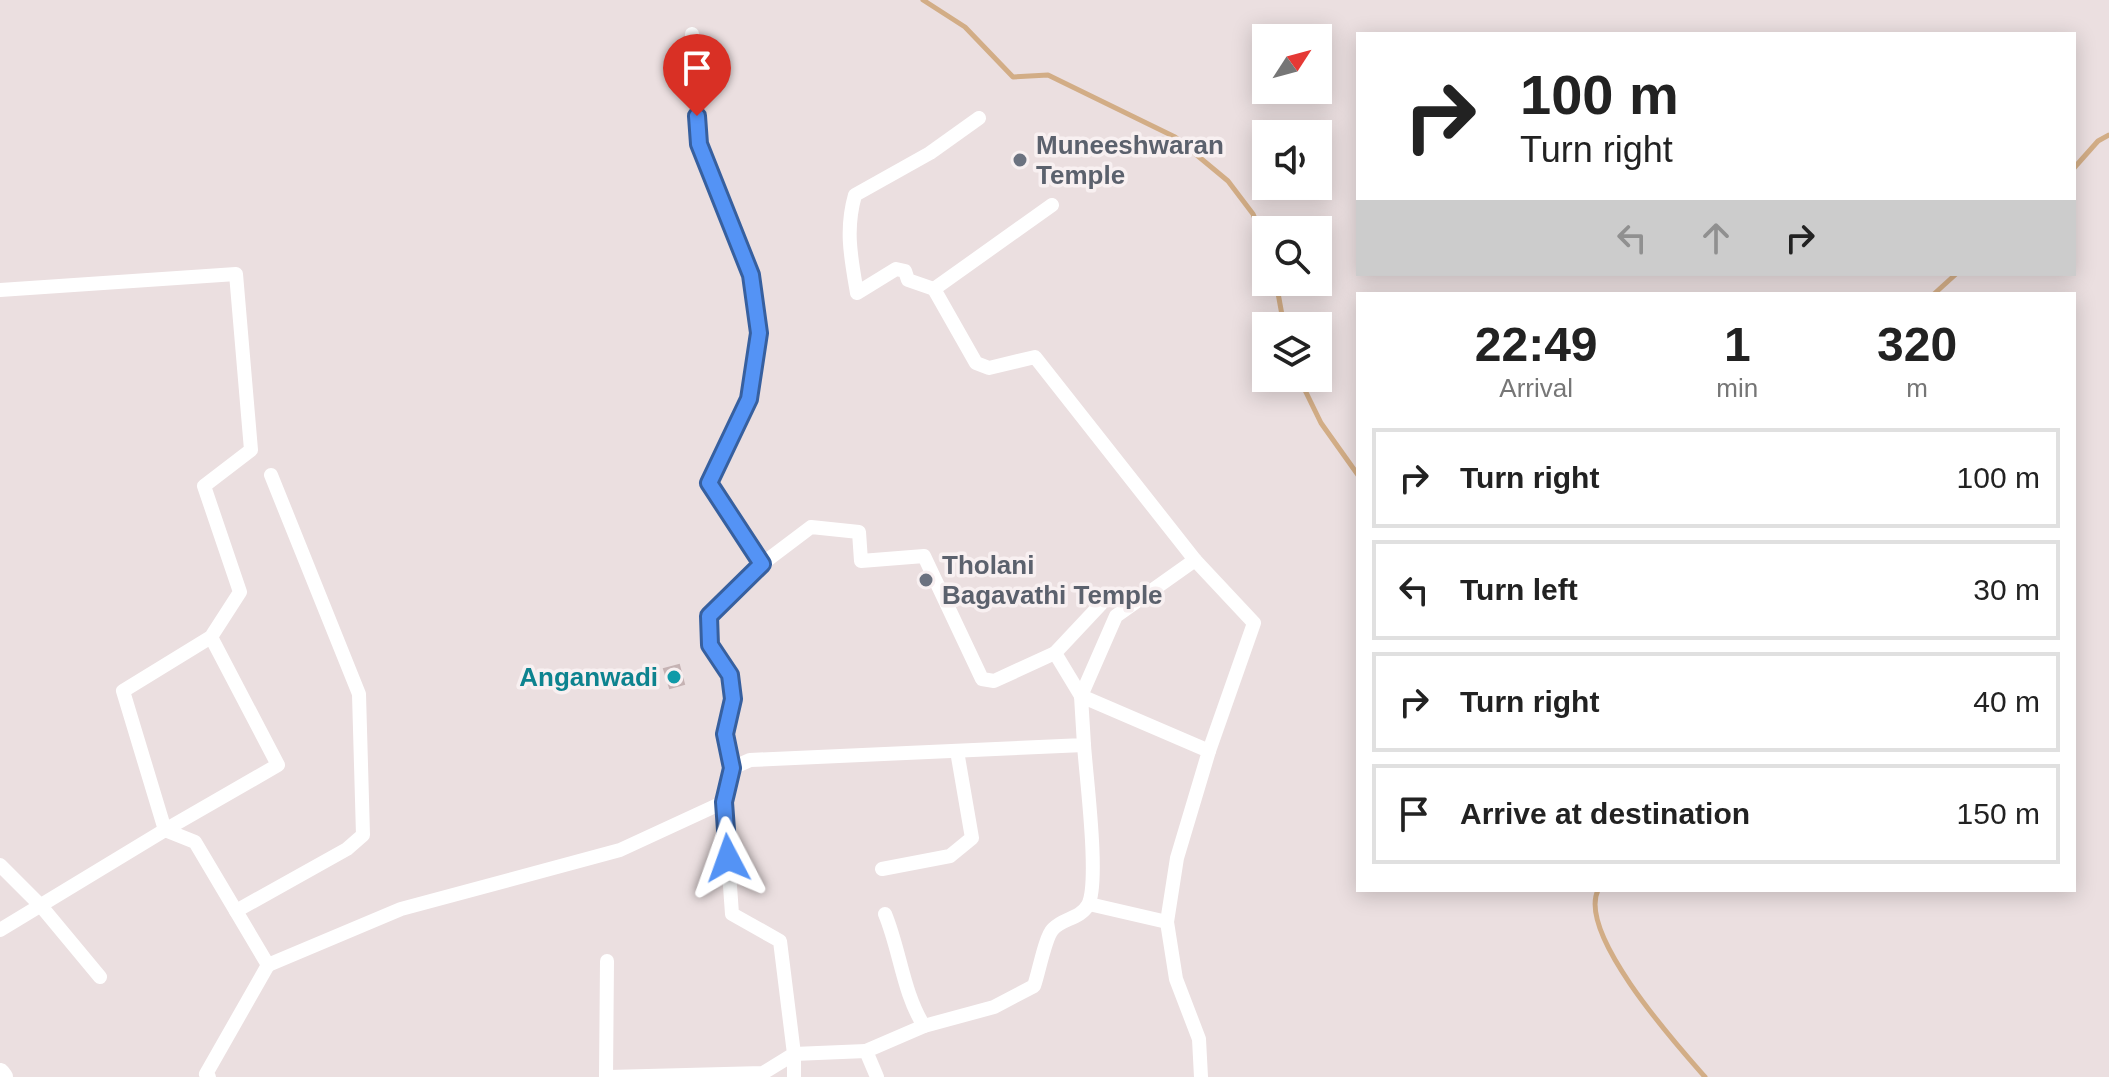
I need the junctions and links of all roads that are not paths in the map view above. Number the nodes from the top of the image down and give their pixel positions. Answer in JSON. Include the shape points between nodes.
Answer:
{"nodes":[{"id":1,"x":692,"y":34,"type":"dead end"},
{"id":2,"x":979,"y":118,"type":"dead end"},
{"id":3,"x":1052,"y":205,"type":"dead end"},
{"id":4,"x":934,"y":289,"type":"junction"},
{"id":5,"x":0,"y":290,"type":"edge"},
{"id":6,"x":271,"y":475,"type":"dead end"},
{"id":7,"x":1195,"y":560,"type":"junction"},
{"id":8,"x":762,"y":564,"type":"junction"},
{"id":9,"x":1101,"y":604,"type":"dead end"},
{"id":10,"x":211,"y":637,"type":"junction"},
{"id":11,"x":1055,"y":653,"type":"junction"},
{"id":12,"x":1081,"y":696,"type":"junction"},
{"id":13,"x":1084,"y":745,"type":"junction"},
{"id":14,"x":957,"y":751,"type":"junction"},
{"id":15,"x":1209,"y":751,"type":"junction"},
{"id":16,"x":732,"y":768,"type":"junction"},
{"id":17,"x":724,"y":802,"type":"junction"},
{"id":18,"x":165,"y":830,"type":"junction"},
{"id":19,"x":0,"y":865,"type":"edge"},
{"id":20,"x":882,"y":869,"type":"dead end"},
{"id":21,"x":1089,"y":904,"type":"junction"},
{"id":22,"x":41,"y":906,"type":"junction"},
{"id":23,"x":236,"y":911,"type":"junction"},
{"id":24,"x":885,"y":914,"type":"dead end"},
{"id":25,"x":1167,"y":922,"type":"junction"},
{"id":26,"x":0,"y":930,"type":"edge"},
{"id":27,"x":607,"y":961,"type":"dead end"},
{"id":28,"x":268,"y":965,"type":"junction"},
{"id":29,"x":100,"y":977,"type":"dead end"},
{"id":30,"x":924,"y":1026,"type":"junction"},
{"id":31,"x":866,"y":1051,"type":"junction"},
{"id":32,"x":794,"y":1054,"type":"junction"},
{"id":33,"x":209,"y":1077,"type":"edge"},
{"id":34,"x":608,"y":1077,"type":"edge"},
{"id":35,"x":794,"y":1077,"type":"edge"},
{"id":36,"x":877,"y":1077,"type":"edge"},
{"id":37,"x":1201,"y":1077,"type":"edge"}],
"edges":[{"from":1,"to":8,"type":"street","via":[[699,144],[751,275],[759,333],[749,399],[709,483]]},
{"from":2,"to":4,"type":"street","via":[[855,195],[847,236],[857,293],[896,269],[925,289]]},
{"from":3,"to":4,"type":"street"},
{"from":4,"to":7,"type":"street","via":[[976,363],[989,368],[1035,357]]},
{"from":5,"to":10,"type":"street","via":[[236,274],[251,450],[204,486],[240,592]]},
{"from":6,"to":23,"type":"street","via":[[359,694],[363,835]]},
{"from":7,"to":12,"type":"street","via":[[1116,616]]},
{"from":7,"to":15,"type":"street","via":[[1254,623]]},
{"from":8,"to":11,"type":"street","via":[[811,527],[859,532],[861,561],[924,556],[982,679],[994,681]]},
{"from":8,"to":16,"type":"street","via":[[709,616],[710,645],[730,675],[733,699],[725,734]]},
{"from":9,"to":11,"type":"street"},
{"from":10,"to":18,"type":"street","via":[[123,691]]},
{"from":10,"to":18,"type":"street","via":[[278,765]]},
{"from":11,"to":12,"type":"street"},
{"from":12,"to":13,"type":"street"},
{"from":12,"to":15,"type":"street"},
{"from":13,"to":14,"type":"street"},
{"from":13,"to":21,"type":"street","via":[[1091,835]]},
{"from":14,"to":16,"type":"street","via":[[750,760]]},
{"from":14,"to":20,"type":"street","via":[[972,838],[950,856]]},
{"from":15,"to":25,"type":"street","via":[[1177,858]]},
{"from":16,"to":17,"type":"street"},
{"from":17,"to":28,"type":"street","via":[[620,850],[401,909]]},
{"from":17,"to":32,"type":"street","via":[[732,914],[780,941]]},
{"from":18,"to":22,"type":"street"},
{"from":18,"to":23,"type":"street","via":[[195,842]]},
{"from":19,"to":22,"type":"street"},
{"from":21,"to":25,"type":"street"},
{"from":21,"to":30,"type":"street","via":[[1046,939],[1034,986],[994,1007]]},
{"from":22,"to":26,"type":"street"},
{"from":22,"to":29,"type":"street"},
{"from":23,"to":28,"type":"street"},
{"from":24,"to":30,"type":"street","via":[[913,1009]]},
{"from":25,"to":37,"type":"street","via":[[1176,979],[1199,1039]]},
{"from":27,"to":34,"type":"street"},
{"from":28,"to":33,"type":"street","via":[[206,1074]]},
{"from":30,"to":31,"type":"street"},
{"from":31,"to":32,"type":"street"},
{"from":31,"to":36,"type":"street"},
{"from":32,"to":34,"type":"street","via":[[763,1073]]},
{"from":32,"to":35,"type":"street"}]}
